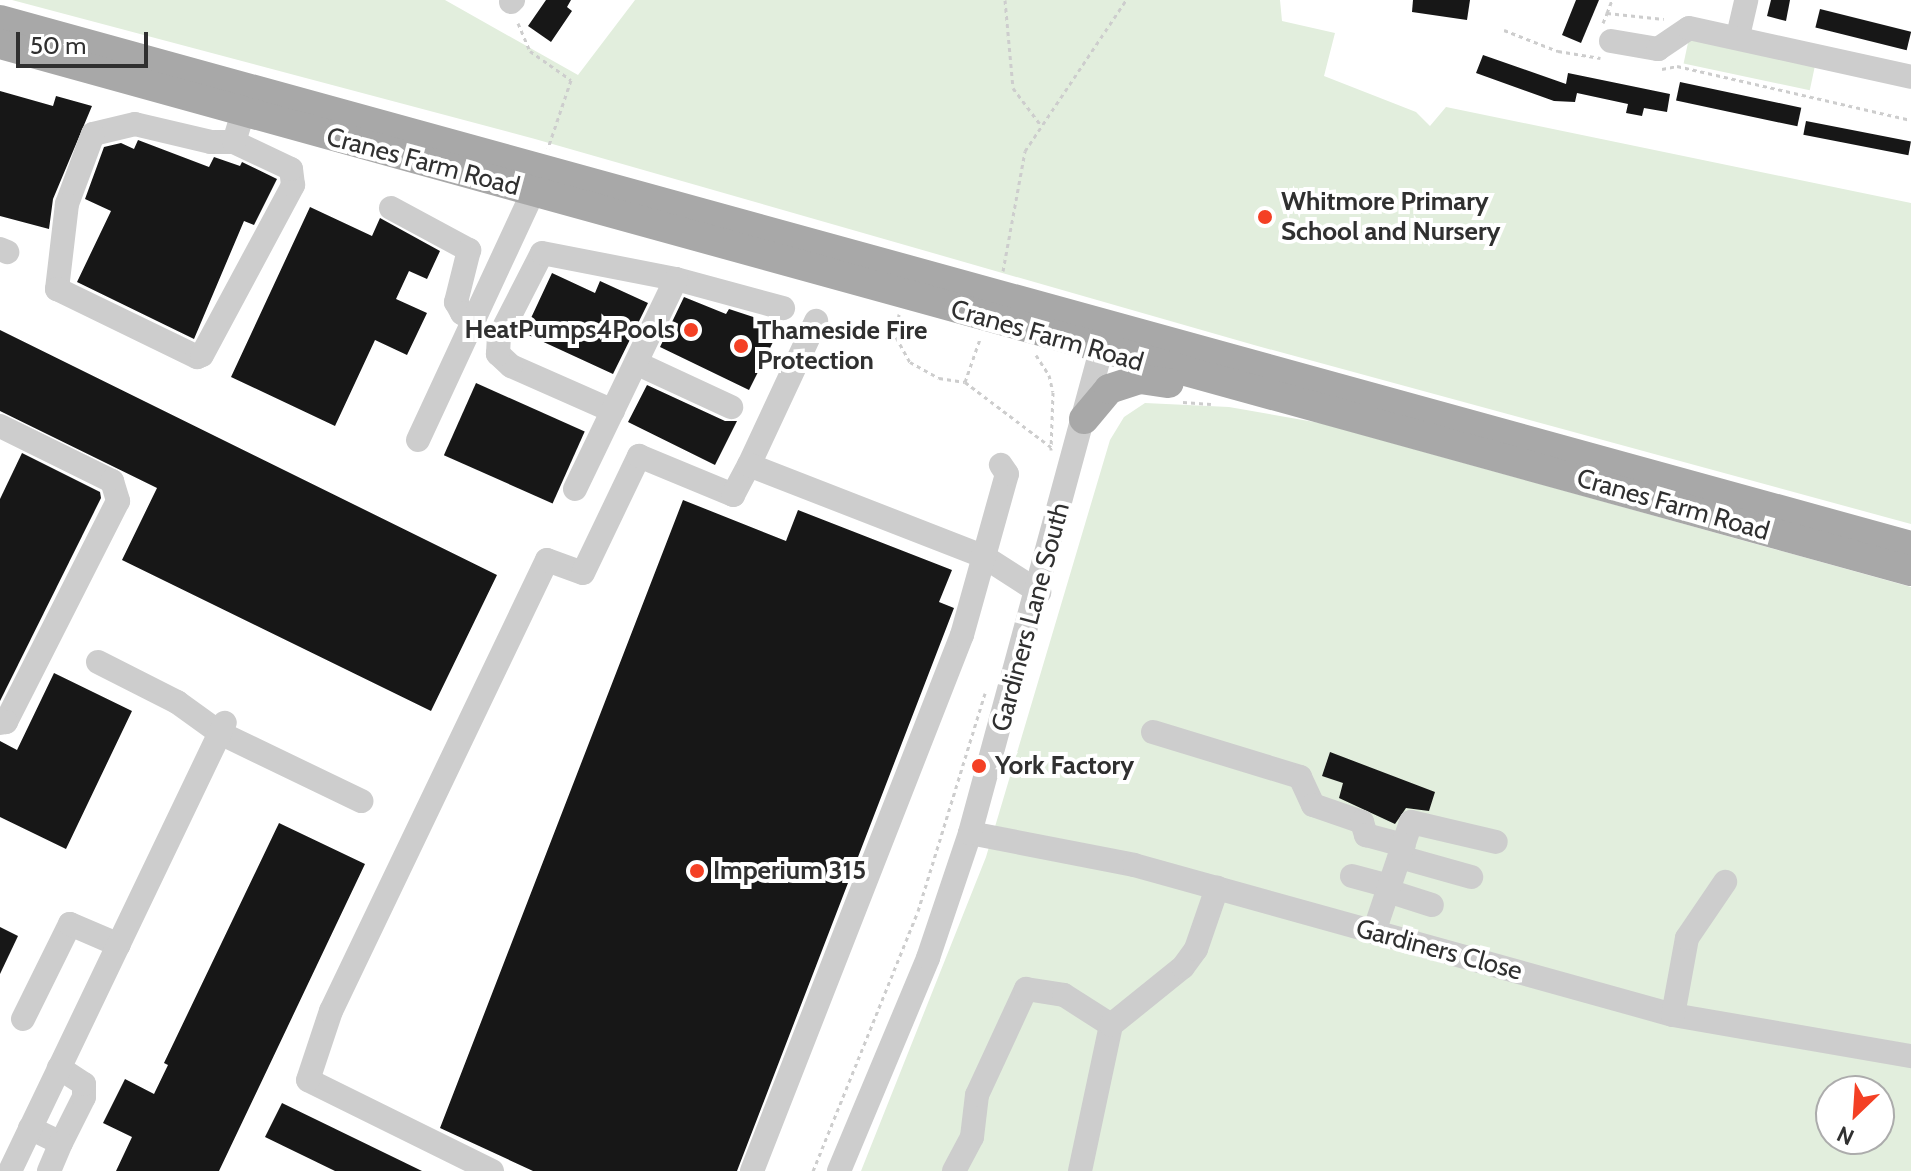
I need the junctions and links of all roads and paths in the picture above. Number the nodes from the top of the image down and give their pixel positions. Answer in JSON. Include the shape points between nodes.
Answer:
{"nodes":[{"id":1,"x":1005,"y":0,"type":"edge"},
{"id":2,"x":1126,"y":0,"type":"edge"},
{"id":3,"x":1612,"y":0,"type":"edge"},
{"id":4,"x":1746,"y":0,"type":"edge"},
{"id":5,"x":512,"y":5,"type":"edge"},
{"id":6,"x":1607,"y":13,"type":"dead end"},
{"id":7,"x":0,"y":20,"type":"edge"},
{"id":8,"x":1504,"y":30,"type":"dead end"},
{"id":9,"x":1738,"y":36,"type":"junction"},
{"id":10,"x":0,"y":44,"type":"edge"},
{"id":11,"x":1607,"y":50,"type":"joint"},
{"id":12,"x":1657,"y":68,"type":"dead end"},
{"id":13,"x":1911,"y":77,"type":"edge"},
{"id":14,"x":243,"y":112,"type":"junction"},
{"id":15,"x":1911,"y":120,"type":"edge"},
{"id":16,"x":1040,"y":124,"type":"junction"},
{"id":17,"x":234,"y":142,"type":"junction"},
{"id":18,"x":537,"y":181,"type":"junction"},
{"id":19,"x":391,"y":208,"type":"dead end"},
{"id":20,"x":512,"y":239,"type":"junction"},
{"id":21,"x":542,"y":253,"type":"junction"},
{"id":22,"x":676,"y":279,"type":"junction"},
{"id":23,"x":899,"y":307,"type":"dead end"},
{"id":24,"x":994,"y":307,"type":"junction"},
{"id":25,"x":783,"y":308,"type":"dead end"},
{"id":26,"x":475,"y":319,"type":"junction"},
{"id":27,"x":816,"y":321,"type":"dead end"},
{"id":28,"x":1104,"y":339,"type":"junction"},
{"id":29,"x":1028,"y":348,"type":"dead end"},
{"id":30,"x":636,"y":363,"type":"junction"},
{"id":31,"x":965,"y":382,"type":"junction"},
{"id":32,"x":1294,"y":400,"type":"junction"},
{"id":33,"x":731,"y":407,"type":"dead end"},
{"id":34,"x":613,"y":411,"type":"junction"},
{"id":35,"x":1084,"y":419,"type":"junction"},
{"id":36,"x":0,"y":426,"type":"edge"},
{"id":37,"x":418,"y":440,"type":"dead end"},
{"id":38,"x":1051,"y":447,"type":"junction"},
{"id":39,"x":1048,"y":461,"type":"dead end"},
{"id":40,"x":749,"y":465,"type":"junction"},
{"id":41,"x":1001,"y":465,"type":"dead end"},
{"id":42,"x":575,"y":489,"type":"dead end"},
{"id":43,"x":1911,"y":546,"type":"edge"},
{"id":44,"x":983,"y":556,"type":"junction"},
{"id":45,"x":1911,"y":571,"type":"edge"},
{"id":46,"x":1039,"y":592,"type":"junction"},
{"id":47,"x":98,"y":662,"type":"dead end"},
{"id":48,"x":987,"y":685,"type":"dead end"},
{"id":49,"x":0,"y":723,"type":"edge"},
{"id":50,"x":223,"y":728,"type":"junction"},
{"id":51,"x":1153,"y":732,"type":"dead end"},
{"id":52,"x":361,"y":801,"type":"dead end"},
{"id":53,"x":970,"y":833,"type":"junction"},
{"id":54,"x":1496,"y":842,"type":"dead end"},
{"id":55,"x":1402,"y":851,"type":"junction"},
{"id":56,"x":1352,"y":876,"type":"dead end"},
{"id":57,"x":1471,"y":877,"type":"dead end"},
{"id":58,"x":1725,"y":882,"type":"dead end"},
{"id":59,"x":1217,"y":888,"type":"junction"},
{"id":60,"x":1389,"y":889,"type":"junction"},
{"id":61,"x":1432,"y":905,"type":"dead end"},
{"id":62,"x":1374,"y":932,"type":"junction"},
{"id":63,"x":119,"y":945,"type":"junction"},
{"id":64,"x":1673,"y":1015,"type":"junction"},
{"id":65,"x":23,"y":1019,"type":"dead end"},
{"id":66,"x":1111,"y":1025,"type":"junction"},
{"id":67,"x":1911,"y":1056,"type":"edge"},
{"id":68,"x":59,"y":1068,"type":"junction"},
{"id":69,"x":30,"y":1128,"type":"junction"},
{"id":70,"x":61,"y":1143,"type":"junction"},
{"id":71,"x":10,"y":1171,"type":"edge"},
{"id":72,"x":49,"y":1171,"type":"edge"},
{"id":73,"x":492,"y":1171,"type":"edge"},
{"id":74,"x":752,"y":1171,"type":"edge"},
{"id":75,"x":813,"y":1171,"type":"edge"},
{"id":76,"x":839,"y":1171,"type":"edge"},
{"id":77,"x":954,"y":1171,"type":"edge"},
{"id":78,"x":1080,"y":1171,"type":"edge"}],
"edges":[{"from":1,"to":16,"type":"path","via":[[1013,88]]},
{"from":2,"to":16,"type":"path"},
{"from":3,"to":6,"type":"path"},
{"from":4,"to":9,"type":"street"},
{"from":5,"to":18,"type":"path","via":[[530,51],[571,80]]},
{"from":7,"to":18,"type":"main road","name":"Cranes Farm Road"},
{"from":8,"to":11,"type":"path","via":[[1558,51]]},
{"from":9,"to":11,"type":"street","via":[[1689,28],[1658,49]]},
{"from":9,"to":13,"type":"street"},
{"from":10,"to":14,"type":"main road","name":"Cranes Farm Road"},
{"from":12,"to":15,"type":"path","via":[[1692,69]]},
{"from":14,"to":17,"type":"street"},
{"from":14,"to":18,"type":"main road","name":"Cranes Farm Road"},
{"from":16,"to":24,"type":"path","via":[[1017,177]]},
{"from":17,"to":17,"type":"street","via":[[291,169],[293,185],[202,355],[57,289],[67,204],[93,134],[135,124],[211,142]]},
{"from":18,"to":20,"type":"street"},
{"from":18,"to":24,"type":"main road","name":"Cranes Farm Road"},
{"from":19,"to":26,"type":"street","via":[[469,250],[456,302],[462,313]]},
{"from":20,"to":21,"type":"street"},
{"from":20,"to":26,"type":"street"},
{"from":21,"to":22,"type":"street"},
{"from":21,"to":34,"type":"street","via":[[499,337],[498,354],[511,366]]},
{"from":22,"to":25,"type":"street"},
{"from":22,"to":30,"type":"street"},
{"from":23,"to":31,"type":"path","via":[[901,352],[939,378]]},
{"from":24,"to":28,"type":"main road","name":"Cranes Farm Road"},
{"from":24,"to":31,"type":"path"},
{"from":26,"to":37,"type":"street"},
{"from":27,"to":40,"type":"street"},
{"from":28,"to":32,"type":"main road","name":"Cranes Farm Road"},
{"from":28,"to":35,"type":"street","name":"Gardiners Lane South"},
{"from":28,"to":43,"type":"main road","name":"Cranes Farm Road"},
{"from":29,"to":38,"type":"path","via":[[1049,375]]},
{"from":30,"to":33,"type":"street"},
{"from":30,"to":34,"type":"street"},
{"from":31,"to":38,"type":"path"},
{"from":32,"to":35,"type":"main road","via":[[1140,379],[1109,389]]},
{"from":32,"to":45,"type":"main road","name":"Cranes Farm Road"},
{"from":34,"to":42,"type":"street"},
{"from":35,"to":46,"type":"street","name":"Gardiners Lane South"},
{"from":36,"to":49,"type":"street","via":[[112,481],[118,501],[6,722]]},
{"from":38,"to":39,"type":"path"},
{"from":40,"to":44,"type":"street"},
{"from":40,"to":73,"type":"street","via":[[733,495],[639,456],[583,573],[547,560],[331,1011],[308,1080]]},
{"from":41,"to":44,"type":"street","via":[[1007,474]]},
{"from":44,"to":46,"type":"street"},
{"from":44,"to":74,"type":"street","via":[[962,635]]},
{"from":46,"to":53,"type":"street","name":"Gardiners Lane South"},
{"from":47,"to":50,"type":"street"},
{"from":48,"to":75,"type":"path","via":[[918,911]]},
{"from":50,"to":52,"type":"street"},
{"from":50,"to":63,"type":"street"},
{"from":51,"to":55,"type":"street","via":[[1300,777],[1313,805],[1362,822],[1366,835]]},
{"from":53,"to":59,"type":"street","name":"Gardiners Close","via":[[1134,865]]},
{"from":53,"to":76,"type":"street","name":"Gardiners Lane South","via":[[928,958]]},
{"from":54,"to":55,"type":"street","via":[[1411,822]]},
{"from":55,"to":57,"type":"street"},
{"from":55,"to":60,"type":"street"},
{"from":56,"to":60,"type":"street"},
{"from":58,"to":64,"type":"street","via":[[1687,938]]},
{"from":59,"to":62,"type":"street","name":"Gardiners Close"},
{"from":59,"to":66,"type":"street","via":[[1196,949],[1183,967]]},
{"from":60,"to":61,"type":"street"},
{"from":60,"to":62,"type":"street"},
{"from":62,"to":64,"type":"street","name":"Gardiners Close"},
{"from":63,"to":65,"type":"street","via":[[70,924]]},
{"from":63,"to":68,"type":"street"},
{"from":64,"to":67,"type":"street","name":"Gardiners Close"},
{"from":66,"to":77,"type":"street","via":[[1064,995],[1026,989],[977,1095],[972,1137]]},
{"from":66,"to":78,"type":"street"},
{"from":68,"to":69,"type":"street"},
{"from":68,"to":70,"type":"street","via":[[79,1078],[85,1091]]},
{"from":69,"to":70,"type":"street"},
{"from":69,"to":71,"type":"street"},
{"from":70,"to":72,"type":"street"}]}
